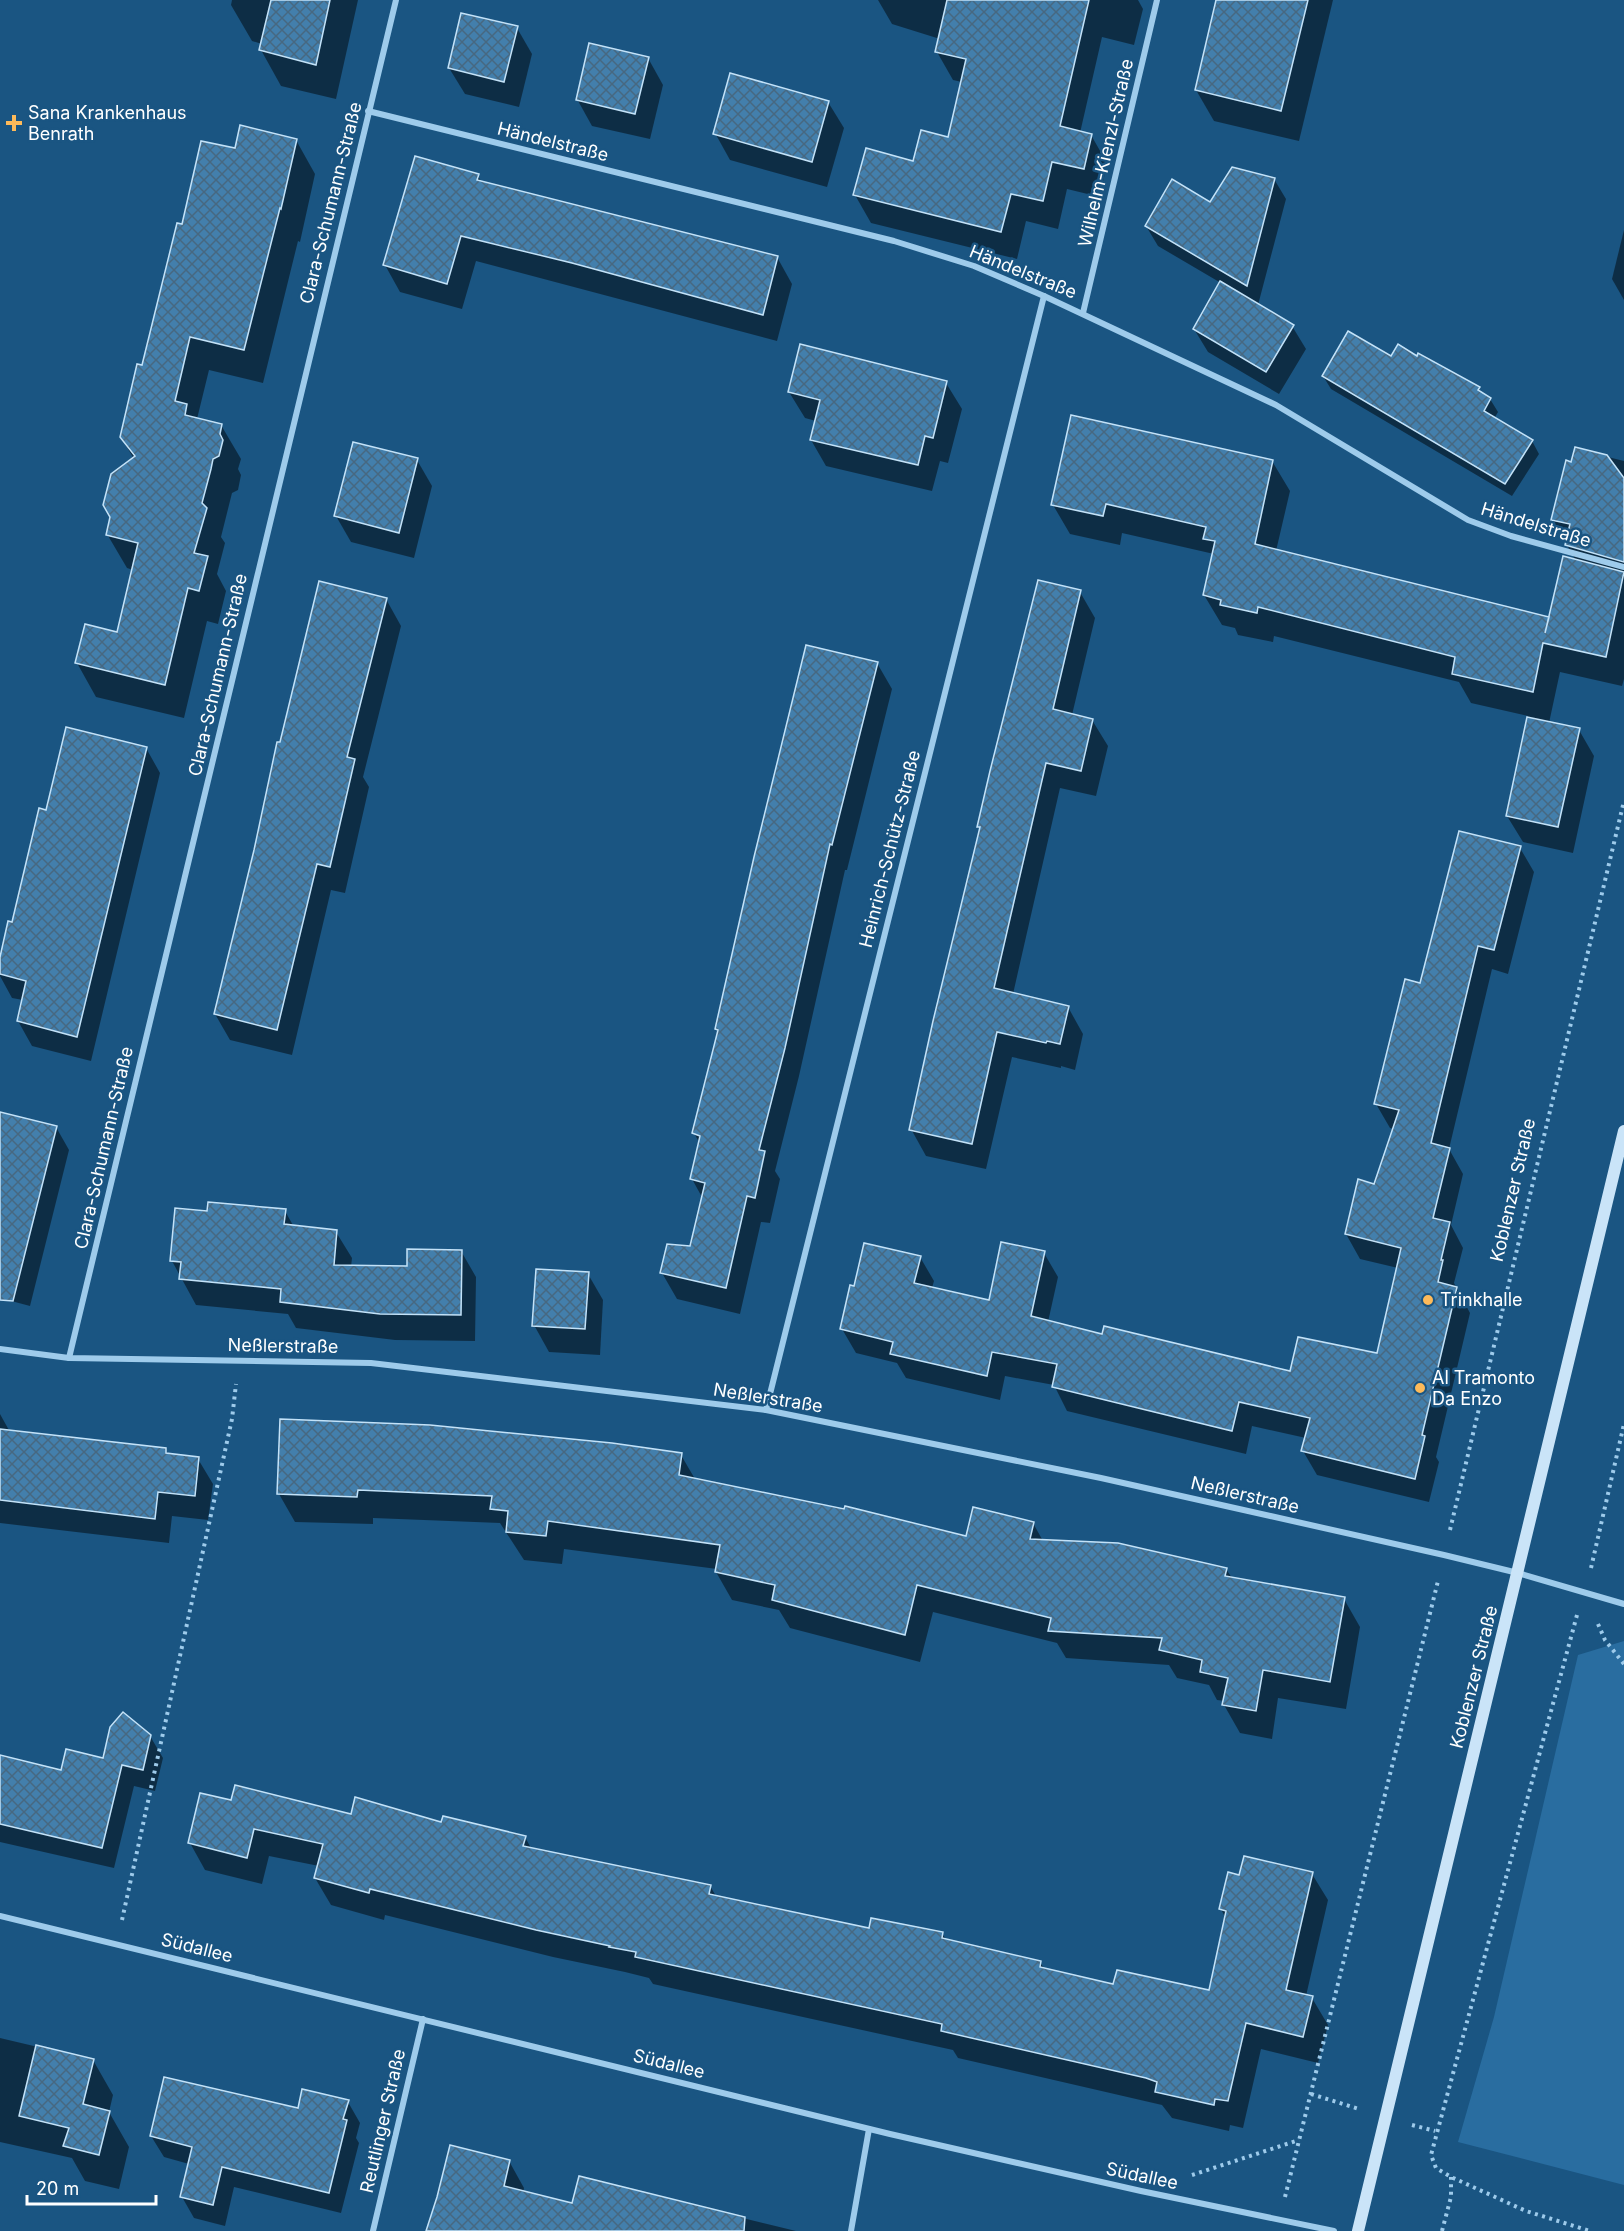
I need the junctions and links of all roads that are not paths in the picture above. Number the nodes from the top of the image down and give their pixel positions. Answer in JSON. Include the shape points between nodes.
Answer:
{"nodes":[{"id":1,"x":396,"y":0,"type":"edge"},
{"id":2,"x":1157,"y":0,"type":"edge"},
{"id":3,"x":368,"y":111,"type":"junction"},
{"id":4,"x":1044,"y":296,"type":"junction"},
{"id":5,"x":1083,"y":313,"type":"junction"},
{"id":6,"x":1624,"y":567,"type":"edge"},
{"id":7,"x":1624,"y":1131,"type":"edge"},
{"id":8,"x":0,"y":1349,"type":"edge"},
{"id":9,"x":69,"y":1358,"type":"junction"},
{"id":10,"x":766,"y":1410,"type":"junction"},
{"id":11,"x":1518,"y":1573,"type":"junction"},
{"id":12,"x":1624,"y":1604,"type":"edge"},
{"id":13,"x":0,"y":1916,"type":"edge"},
{"id":14,"x":423,"y":2019,"type":"junction"},
{"id":15,"x":869,"y":2129,"type":"junction"},
{"id":16,"x":373,"y":2231,"type":"edge"},
{"id":17,"x":851,"y":2231,"type":"edge"},
{"id":18,"x":1334,"y":2231,"type":"edge"},
{"id":19,"x":1358,"y":2231,"type":"edge"}],
"edges":[{"from":1,"to":3,"type":"street","name":"Clara-Schumann-Straße"},
{"from":2,"to":5,"type":"street","name":"Wilhelm-Kienzl-Straße"},
{"from":3,"to":4,"type":"street","name":"Händelstraße","via":[[894,241],[974,266]]},
{"from":3,"to":9,"type":"street","name":"Clara-Schumann-Straße"},
{"from":4,"to":5,"type":"street","name":"Händelstraße"},
{"from":4,"to":10,"type":"street","name":"Heinrich-Schütz-Straße"},
{"from":5,"to":6,"type":"street","name":"Händelstraße","via":[[1276,405],[1468,520]]},
{"from":7,"to":11,"type":"main road","name":"Koblenzer Straße"},
{"from":8,"to":9,"type":"street","name":"Neßlerstraße"},
{"from":9,"to":10,"type":"street","name":"Neßlerstraße","via":[[370,1363]]},
{"from":10,"to":11,"type":"street","name":"Neßlerstraße","via":[[1101,1478]]},
{"from":11,"to":12,"type":"street","name":"Neßlerstraße"},
{"from":11,"to":19,"type":"main road","name":"Koblenzer Straße"},
{"from":13,"to":14,"type":"street","name":"Südallee"},
{"from":14,"to":15,"type":"street","name":"Südallee"},
{"from":14,"to":16,"type":"street","name":"Reutlinger Straße"},
{"from":15,"to":17,"type":"street"},
{"from":15,"to":18,"type":"street","name":"Südallee"}]}
